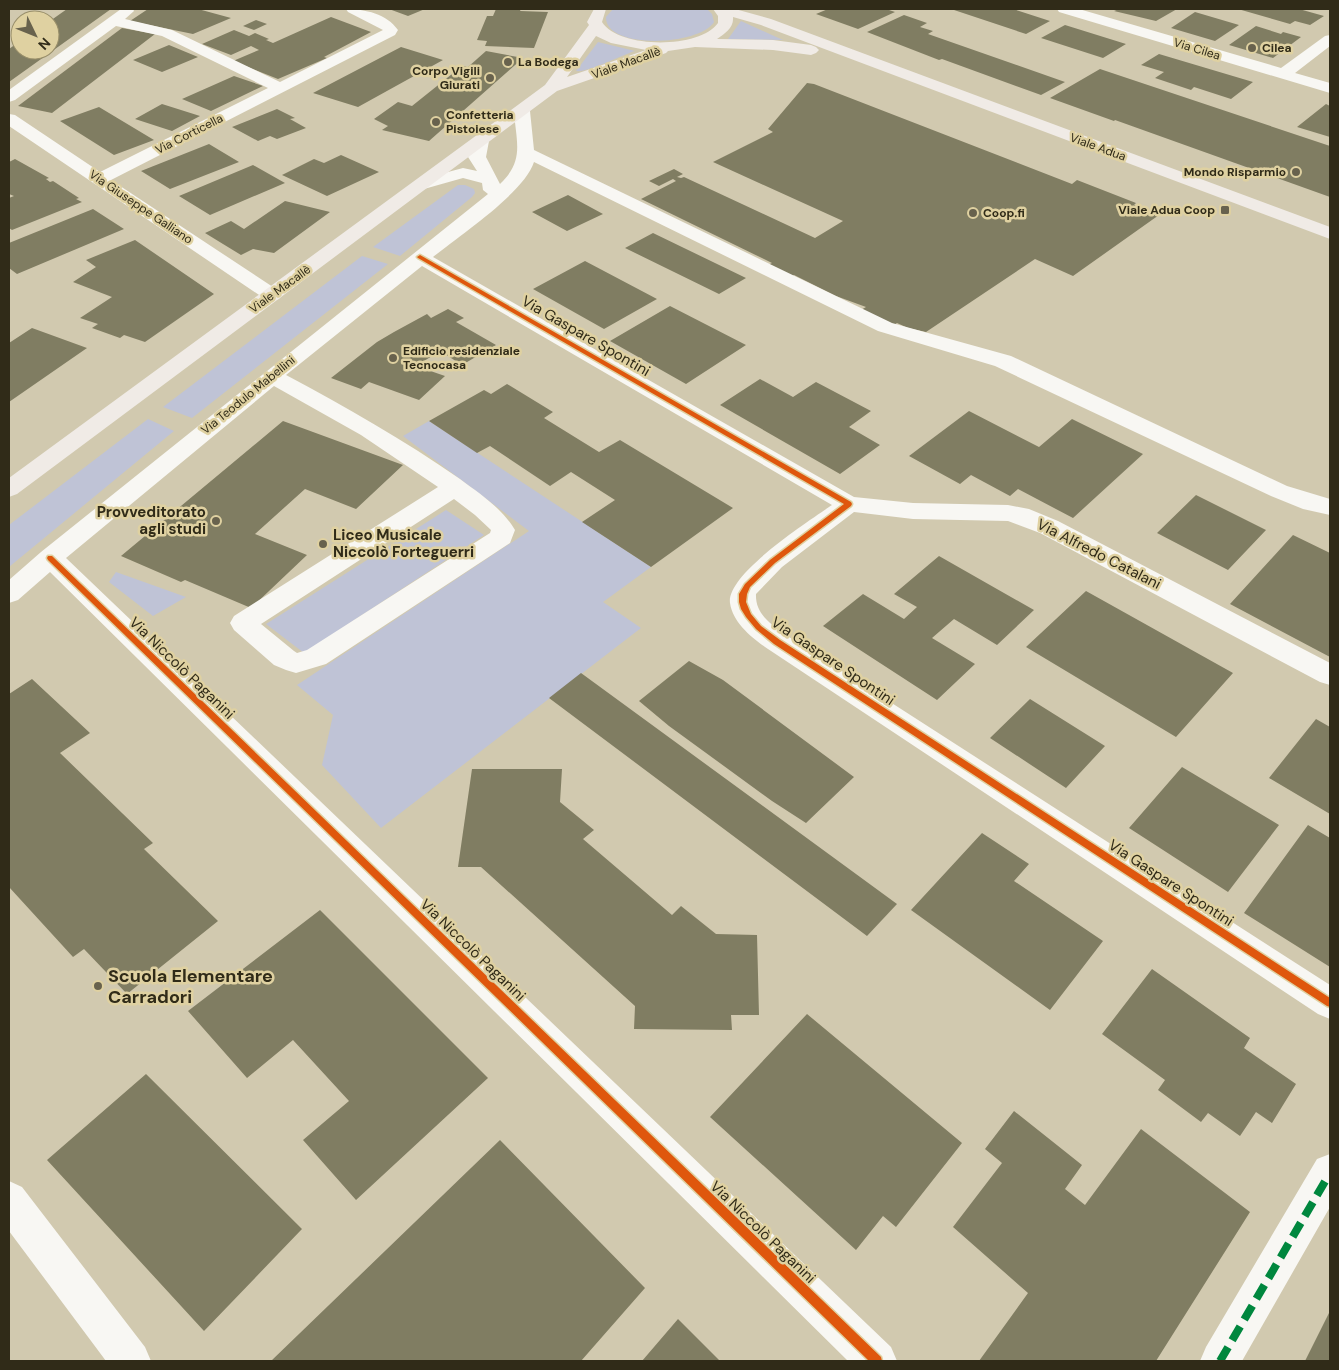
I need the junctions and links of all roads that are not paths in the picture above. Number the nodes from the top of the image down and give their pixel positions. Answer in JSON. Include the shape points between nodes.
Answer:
{"nodes":[{"id":1,"x":131,"y":9,"type":"edge"},
{"id":2,"x":353,"y":9,"type":"edge"},
{"id":3,"x":601,"y":9,"type":"edge"},
{"id":4,"x":720,"y":9,"type":"edge"},
{"id":5,"x":1064,"y":9,"type":"edge"},
{"id":6,"x":114,"y":21,"type":"junction"},
{"id":7,"x":596,"y":25,"type":"junction"},
{"id":8,"x":1330,"y":39,"type":"edge"},
{"id":9,"x":696,"y":42,"type":"junction"},
{"id":10,"x":671,"y":46,"type":"junction"},
{"id":11,"x":866,"y":60,"type":"junction"},
{"id":12,"x":1283,"y":74,"type":"junction"},
{"id":13,"x":280,"y":88,"type":"junction"},
{"id":14,"x":551,"y":88,"type":"junction"},
{"id":15,"x":1330,"y":88,"type":"edge"},
{"id":16,"x":9,"y":97,"type":"edge"},
{"id":17,"x":522,"y":111,"type":"junction"},
{"id":18,"x":9,"y":119,"type":"edge"},
{"id":19,"x":482,"y":141,"type":"junction"},
{"id":20,"x":534,"y":155,"type":"dead end"},
{"id":21,"x":99,"y":179,"type":"junction"},
{"id":22,"x":491,"y":180,"type":"junction"},
{"id":23,"x":424,"y":184,"type":"junction"},
{"id":24,"x":491,"y":201,"type":"junction"},
{"id":25,"x":1330,"y":233,"type":"edge"},
{"id":26,"x":420,"y":257,"type":"junction"},
{"id":27,"x":272,"y":295,"type":"junction"},
{"id":28,"x":272,"y":376,"type":"junction"},
{"id":29,"x":455,"y":487,"type":"junction"},
{"id":30,"x":9,"y":489,"type":"edge"},
{"id":31,"x":848,"y":504,"type":"junction"},
{"id":32,"x":1330,"y":507,"type":"edge"},
{"id":33,"x":50,"y":558,"type":"junction"},
{"id":34,"x":9,"y":594,"type":"edge"},
{"id":35,"x":1330,"y":675,"type":"edge"},
{"id":36,"x":1330,"y":1003,"type":"edge"},
{"id":37,"x":1329,"y":1177,"type":"edge"},
{"id":38,"x":9,"y":1200,"type":"edge"},
{"id":39,"x":131,"y":1361,"type":"edge"},
{"id":40,"x":877,"y":1361,"type":"edge"},
{"id":41,"x":1220,"y":1361,"type":"edge"}],
"edges":[{"from":1,"to":6,"type":"street"},
{"from":2,"to":13,"type":"street","name":"Via Corticella","via":[[387,25],[390,32]]},
{"from":3,"to":7,"type":"main road","name":"Viale Macallè","via":[[595,17]]},
{"from":4,"to":9,"type":"main road","via":[[726,17],[724,27],[712,37]]},
{"from":4,"to":11,"type":"main road","name":"Viale Adua","via":[[766,22]]},
{"from":5,"to":12,"type":"street","name":"Via Cilea"},
{"from":6,"to":13,"type":"street","via":[[167,34]]},
{"from":6,"to":16,"type":"street"},
{"from":7,"to":10,"type":"main road","via":[[604,34],[622,42]]},
{"from":7,"to":14,"type":"main road","name":"Viale Macallè"},
{"from":8,"to":12,"type":"street"},
{"from":9,"to":10,"type":"main road"},
{"from":9,"to":11,"type":"main road","name":"Viale Adua","via":[[788,47]]},
{"from":10,"to":14,"type":"main road","name":"Viale Macallè"},
{"from":11,"to":25,"type":"main road","name":"Viale Adua"},
{"from":12,"to":15,"type":"street","name":"Via Cilea"},
{"from":13,"to":21,"type":"street","name":"Via Corticella"},
{"from":14,"to":17,"type":"main road","name":"Viale Macallè"},
{"from":17,"to":19,"type":"main road","name":"Viale Macallè"},
{"from":17,"to":24,"type":"street","name":"Via Teodulo Mabellini","via":[[525,166],[517,178]]},
{"from":18,"to":21,"type":"street","name":"Via Giuseppe Galliano"},
{"from":19,"to":22,"type":"street","via":[[477,157]]},
{"from":19,"to":23,"type":"main road","name":"Viale Macallè"},
{"from":20,"to":32,"type":"street","via":[[890,329],[1003,361],[1279,491],[1311,504]]},
{"from":21,"to":27,"type":"street","name":"Via Giuseppe Galliano"},
{"from":22,"to":23,"type":"street","via":[[463,173]]},
{"from":22,"to":24,"type":"street"},
{"from":23,"to":27,"type":"main road","name":"Viale Macallè"},
{"from":24,"to":26,"type":"street","name":"Via Teodulo Mabellini"},
{"from":26,"to":28,"type":"street","name":"Via Teodulo Mabellini"},
{"from":26,"to":31,"type":"street","name":"Via Gaspare Spontini"},
{"from":27,"to":30,"type":"main road","name":"Viale Macallè"},
{"from":28,"to":29,"type":"street","via":[[417,458]]},
{"from":28,"to":33,"type":"street","name":"Via Teodulo Mabellini"},
{"from":29,"to":29,"type":"street","via":[[500,524],[502,537],[309,661],[296,663],[284,658],[243,623]]},
{"from":31,"to":35,"type":"street","name":"Via Alfredo Catalani","via":[[912,511],[1020,515],[1049,527]]},
{"from":31,"to":36,"type":"street","name":"Via Gaspare Spontini","via":[[745,587],[744,605],[754,624]]},
{"from":33,"to":34,"type":"street","name":"Via Teodulo Mabellini"},
{"from":33,"to":40,"type":"street","name":"Via Niccolò Paganini"},
{"from":37,"to":41,"type":"street"},
{"from":38,"to":39,"type":"street"}]}
